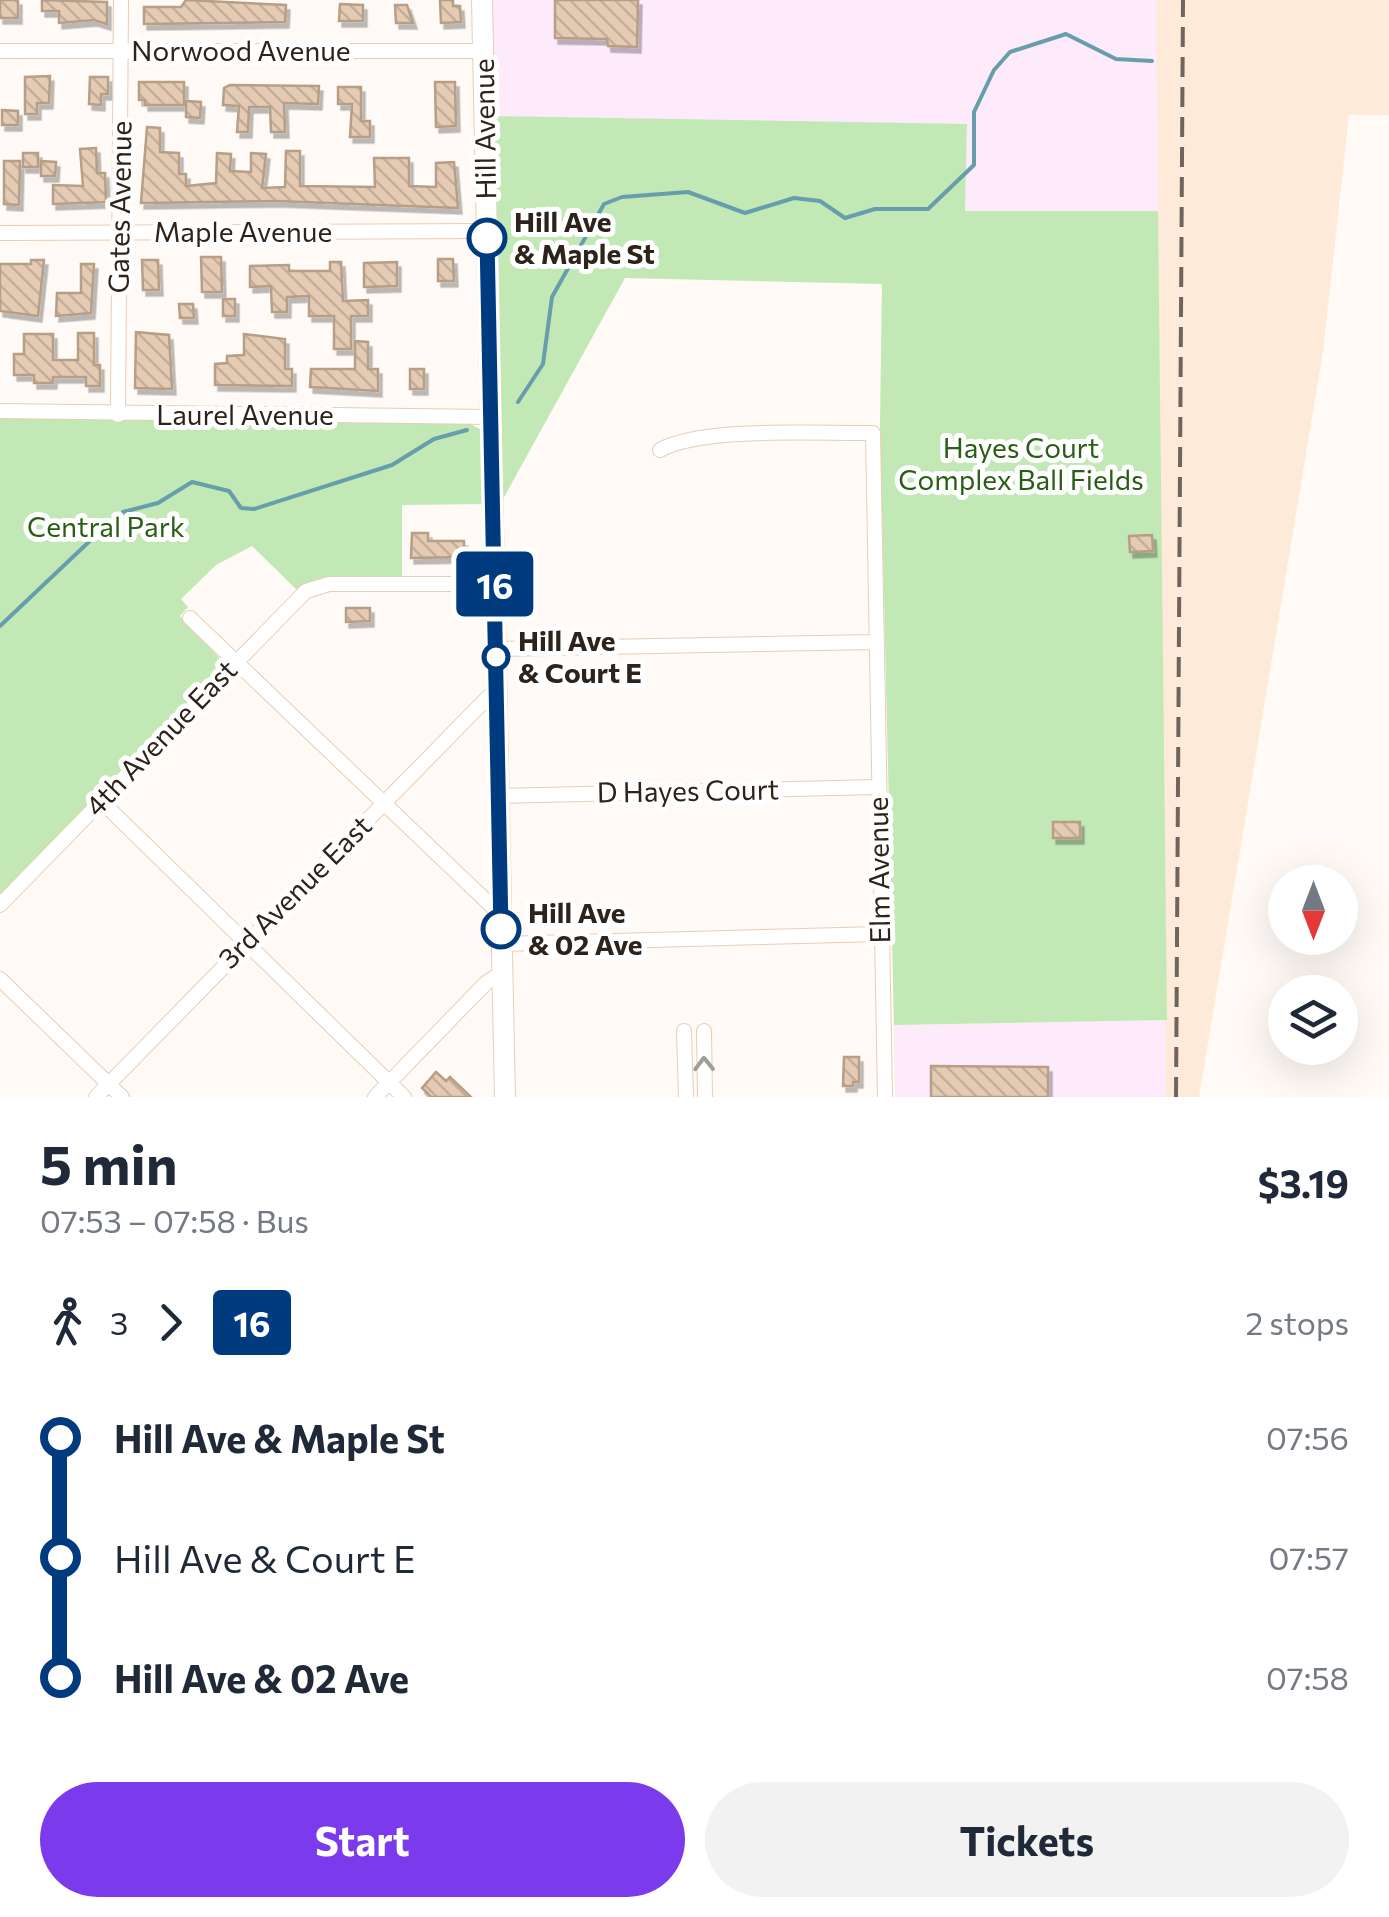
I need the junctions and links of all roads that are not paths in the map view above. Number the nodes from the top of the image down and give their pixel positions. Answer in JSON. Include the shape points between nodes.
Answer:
{"nodes":[{"id":1,"x":121,"y":0,"type":"edge"},
{"id":2,"x":482,"y":0,"type":"edge"},
{"id":3,"x":121,"y":50,"type":"junction"},
{"id":4,"x":0,"y":51,"type":"edge"},
{"id":5,"x":483,"y":51,"type":"junction"},
{"id":6,"x":487,"y":231,"type":"junction"},
{"id":7,"x":120,"y":232,"type":"junction"},
{"id":8,"x":0,"y":233,"type":"edge"},
{"id":9,"x":0,"y":411,"type":"edge"},
{"id":10,"x":118,"y":415,"type":"junction"},
{"id":11,"x":491,"y":417,"type":"junction"},
{"id":12,"x":660,"y":450,"type":"dead end"},
{"id":13,"x":496,"y":584,"type":"junction"},
{"id":14,"x":190,"y":618,"type":"dead end"},
{"id":15,"x":874,"y":642,"type":"junction"},
{"id":16,"x":496,"y":649,"type":"junction"},
{"id":17,"x":235,"y":662,"type":"junction"},
{"id":18,"x":496,"y":690,"type":"junction"},
{"id":19,"x":876,"y":787,"type":"junction"},
{"id":20,"x":499,"y":796,"type":"junction"},
{"id":21,"x":100,"y":800,"type":"junction"},
{"id":22,"x":383,"y":803,"type":"junction"},
{"id":23,"x":0,"y":904,"type":"edge"},
{"id":24,"x":501,"y":915,"type":"junction"},
{"id":25,"x":880,"y":934,"type":"junction"},
{"id":26,"x":244,"y":943,"type":"junction"},
{"id":27,"x":501,"y":944,"type":"junction"},
{"id":28,"x":501,"y":974,"type":"junction"},
{"id":29,"x":0,"y":979,"type":"edge"},
{"id":30,"x":684,"y":1031,"type":"dead end"},
{"id":31,"x":704,"y":1031,"type":"dead end"},
{"id":32,"x":389,"y":1082,"type":"junction"},
{"id":33,"x":108,"y":1084,"type":"junction"},
{"id":34,"x":96,"y":1097,"type":"edge"},
{"id":35,"x":122,"y":1097,"type":"edge"},
{"id":36,"x":374,"y":1097,"type":"edge"},
{"id":37,"x":404,"y":1097,"type":"edge"},
{"id":38,"x":505,"y":1097,"type":"edge"},
{"id":39,"x":686,"y":1097,"type":"edge"},
{"id":40,"x":705,"y":1097,"type":"edge"},
{"id":41,"x":886,"y":1097,"type":"edge"}],
"edges":[{"from":1,"to":3,"type":"street","name":"Gates Avenue"},
{"from":2,"to":5,"type":"street","name":"Hill Avenue"},
{"from":3,"to":4,"type":"street","name":"Norwood Avenue"},
{"from":3,"to":5,"type":"street","name":"Norwood Avenue"},
{"from":3,"to":7,"type":"street","name":"Gates Avenue"},
{"from":5,"to":6,"type":"street","name":"Hill Avenue"},
{"from":6,"to":7,"type":"street","name":"Maple Avenue"},
{"from":6,"to":11,"type":"street","name":"Hill Avenue"},
{"from":7,"to":8,"type":"street","name":"Maple Avenue"},
{"from":7,"to":10,"type":"street","name":"Gates Avenue"},
{"from":9,"to":10,"type":"street","name":"Laurel Avenue"},
{"from":10,"to":11,"type":"street","name":"Laurel Avenue"},
{"from":11,"to":13,"type":"street","name":"Hill Avenue"},
{"from":12,"to":15,"type":"street","name":"Elm Avenue","via":[[719,437],[873,433]]},
{"from":13,"to":16,"type":"street","name":"Hill Avenue"},
{"from":13,"to":17,"type":"street","name":"4th Avenue East","via":[[316,586]]},
{"from":14,"to":17,"type":"street"},
{"from":15,"to":16,"type":"street"},
{"from":15,"to":19,"type":"street","name":"Elm Avenue"},
{"from":16,"to":18,"type":"street","name":"Hill Avenue"},
{"from":17,"to":21,"type":"street","name":"4th Avenue East"},
{"from":17,"to":22,"type":"street"},
{"from":18,"to":20,"type":"street","name":"Hill Avenue"},
{"from":18,"to":22,"type":"street","name":"3rd Avenue East"},
{"from":19,"to":20,"type":"street","name":"D Hayes Court"},
{"from":19,"to":25,"type":"street","name":"Elm Avenue"},
{"from":20,"to":24,"type":"street","name":"Hill Avenue"},
{"from":21,"to":23,"type":"street","name":"4th Avenue East"},
{"from":21,"to":26,"type":"street"},
{"from":22,"to":24,"type":"street"},
{"from":22,"to":26,"type":"street","name":"3rd Avenue East"},
{"from":24,"to":27,"type":"street","name":"Hill Avenue"},
{"from":25,"to":27,"type":"street"},
{"from":25,"to":41,"type":"street","name":"Elm Avenue"},
{"from":26,"to":32,"type":"street"},
{"from":26,"to":33,"type":"street","name":"3rd Avenue East"},
{"from":27,"to":28,"type":"street","name":"Hill Avenue"},
{"from":28,"to":32,"type":"street"},
{"from":28,"to":38,"type":"street","name":"Hill Avenue"},
{"from":29,"to":33,"type":"street"},
{"from":30,"to":39,"type":"street"},
{"from":40,"to":31,"type":"street","one_way":true},
{"from":32,"to":36,"type":"street"},
{"from":32,"to":37,"type":"street"},
{"from":33,"to":34,"type":"street","name":"3rd Avenue East"},
{"from":33,"to":35,"type":"street"}]}
